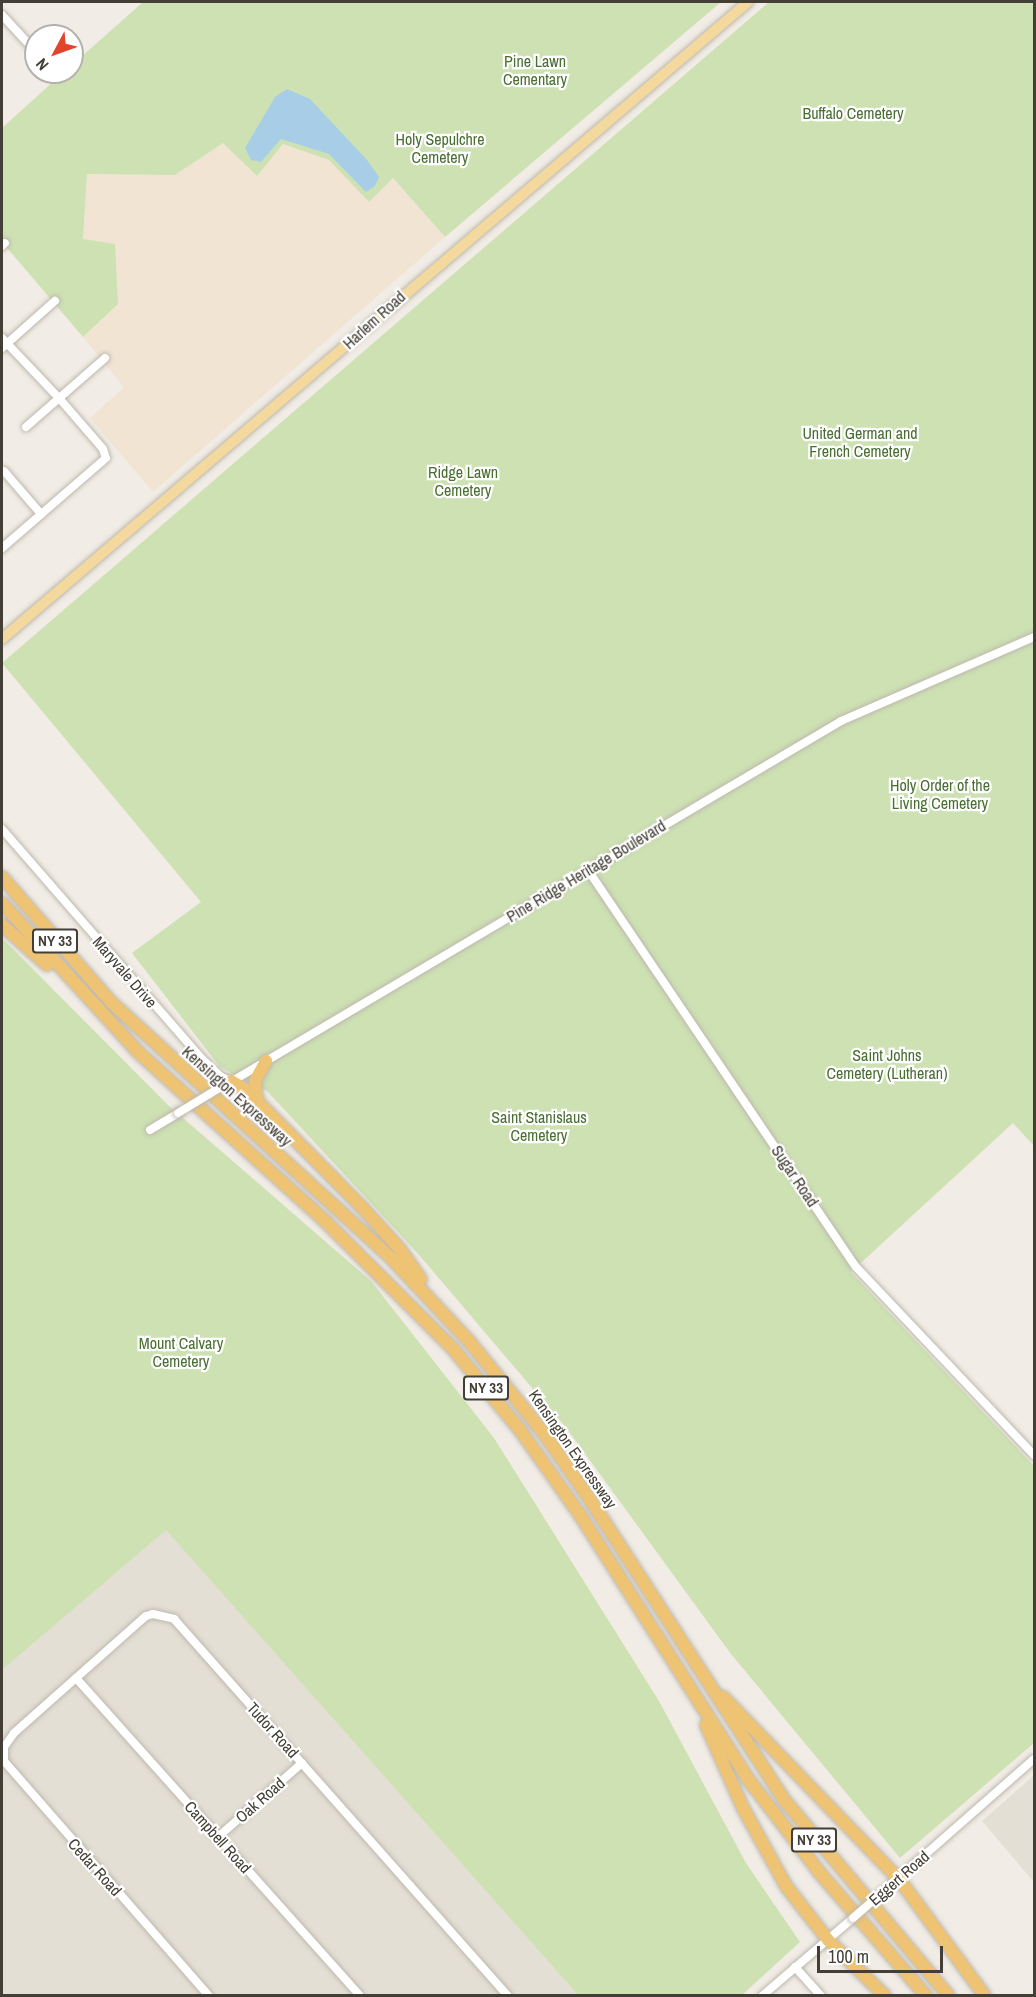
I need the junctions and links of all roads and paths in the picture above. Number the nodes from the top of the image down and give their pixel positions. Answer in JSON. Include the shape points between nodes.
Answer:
{"nodes":[{"id":1,"x":748,"y":2,"type":"edge"},
{"id":2,"x":2,"y":15,"type":"edge"},
{"id":3,"x":24,"y":39,"type":"edge"},
{"id":4,"x":55,"y":301,"type":"dead end"},
{"id":5,"x":3,"y":343,"type":"edge"},
{"id":6,"x":105,"y":358,"type":"dead end"},
{"id":7,"x":59,"y":398,"type":"junction"},
{"id":8,"x":26,"y":427,"type":"dead end"},
{"id":9,"x":4,"y":471,"type":"dead end"},
{"id":10,"x":41,"y":514,"type":"junction"},
{"id":11,"x":2,"y":548,"type":"edge"},
{"id":12,"x":1035,"y":637,"type":"edge"},
{"id":13,"x":2,"y":639,"type":"edge"},
{"id":14,"x":2,"y":829,"type":"edge"},
{"id":15,"x":588,"y":870,"type":"junction"},
{"id":16,"x":2,"y":877,"type":"edge"},
{"id":17,"x":2,"y":903,"type":"edge"},
{"id":18,"x":2,"y":925,"type":"edge"},
{"id":19,"x":76,"y":988,"type":"junction"},
{"id":20,"x":266,"y":1061,"type":"junction"},
{"id":21,"x":226,"y":1084,"type":"junction"},
{"id":22,"x":257,"y":1101,"type":"junction"},
{"id":23,"x":150,"y":1130,"type":"dead end"},
{"id":24,"x":442,"y":1310,"type":"junction"},
{"id":25,"x":1035,"y":1455,"type":"edge"},
{"id":26,"x":698,"y":1670,"type":"junction"},
{"id":27,"x":76,"y":1678,"type":"junction"},
{"id":28,"x":692,"y":1691,"type":"junction"},
{"id":29,"x":14,"y":1733,"type":"joint"},
{"id":30,"x":1035,"y":1760,"type":"edge"},
{"id":31,"x":302,"y":1763,"type":"junction"},
{"id":32,"x":218,"y":1837,"type":"junction"},
{"id":33,"x":896,"y":1881,"type":"junction"},
{"id":34,"x":829,"y":1938,"type":"junction"},
{"id":35,"x":795,"y":1967,"type":"junction"},
{"id":36,"x":209,"y":1995,"type":"edge"},
{"id":37,"x":360,"y":1995,"type":"edge"},
{"id":38,"x":508,"y":1995,"type":"edge"},
{"id":39,"x":762,"y":1995,"type":"edge"},
{"id":40,"x":821,"y":1995,"type":"edge"},
{"id":41,"x":885,"y":1995,"type":"edge"},
{"id":42,"x":926,"y":1995,"type":"edge"},
{"id":43,"x":949,"y":1995,"type":"edge"},
{"id":44,"x":985,"y":1995,"type":"edge"}],
"edges":[{"from":1,"to":13,"type":"main road","name":"Harlem Road"},
{"from":2,"to":3,"type":"street"},
{"from":4,"to":5,"type":"street"},
{"from":5,"to":7,"type":"street"},
{"from":6,"to":7,"type":"street"},
{"from":7,"to":8,"type":"street"},
{"from":7,"to":10,"type":"street","via":[[103,449],[105,458]]},
{"from":9,"to":10,"type":"street"},
{"from":10,"to":11,"type":"street"},
{"from":12,"to":15,"type":"street","name":"Pine Ridge Heritage Boulevard","via":[[842,721]]},
{"from":14,"to":21,"type":"street","name":"Maryvale Drive"},
{"from":15,"to":20,"type":"street","name":"Pine Ridge Heritage Boulevard"},
{"from":15,"to":25,"type":"street","name":"Sugar Road","via":[[856,1267]]},
{"from":16,"to":24,"type":"highway","name":"Kensington Expressway","number":"NY 33","via":[[112,1003],[392,1259]]},
{"from":17,"to":19,"type":"highway","name":"Kensington Expressway","number":"NY 33"},
{"from":18,"to":19,"type":"highway"},
{"from":19,"to":28,"type":"highway","name":"Kensington Expressway","number":"NY 33","via":[[172,1084],[354,1249],[454,1350],[548,1468]]},
{"from":20,"to":21,"type":"street","name":"Pine Ridge Heritage Boulevard"},
{"from":20,"to":22,"type":"highway","via":[[255,1081]]},
{"from":21,"to":22,"type":"highway"},
{"from":21,"to":23,"type":"street","name":"Pine Ridge Heritage Boulevard","bridge":true},
{"from":22,"to":24,"type":"highway","via":[[399,1248]]},
{"from":24,"to":26,"type":"highway","name":"Kensington Expressway","number":"NY 33","via":[[545,1435]]},
{"from":26,"to":33,"type":"highway"},
{"from":26,"to":43,"type":"highway","name":"Kensington Expressway","number":"NY 33","via":[[819,1846]]},
{"from":27,"to":29,"type":"street","name":"Tudor Road"},
{"from":27,"to":31,"type":"street","name":"Tudor Road","via":[[146,1616],[168,1616]]},
{"from":27,"to":32,"type":"street","name":"Campbell Road"},
{"from":28,"to":34,"type":"highway","via":[[737,1796],[775,1868]]},
{"from":28,"to":42,"type":"highway","name":"Kensington Expressway","number":"NY 33","via":[[748,1779],[819,1872]]},
{"from":29,"to":36,"type":"street","name":"Cedar Road","via":[[4,1747],[8,1770]]},
{"from":30,"to":33,"type":"street","name":"Eggert Road"},
{"from":31,"to":32,"type":"street","name":"Oak Road"},
{"from":31,"to":38,"type":"street","name":"Tudor Road"},
{"from":32,"to":37,"type":"street","name":"Campbell Road"},
{"from":33,"to":34,"type":"street","name":"Eggert Road","bridge":true},
{"from":33,"to":44,"type":"highway"},
{"from":34,"to":35,"type":"street","name":"Eggert Road"},
{"from":34,"to":41,"type":"highway"},
{"from":35,"to":39,"type":"street","name":"Eggert Road"},
{"from":35,"to":40,"type":"street"}]}
